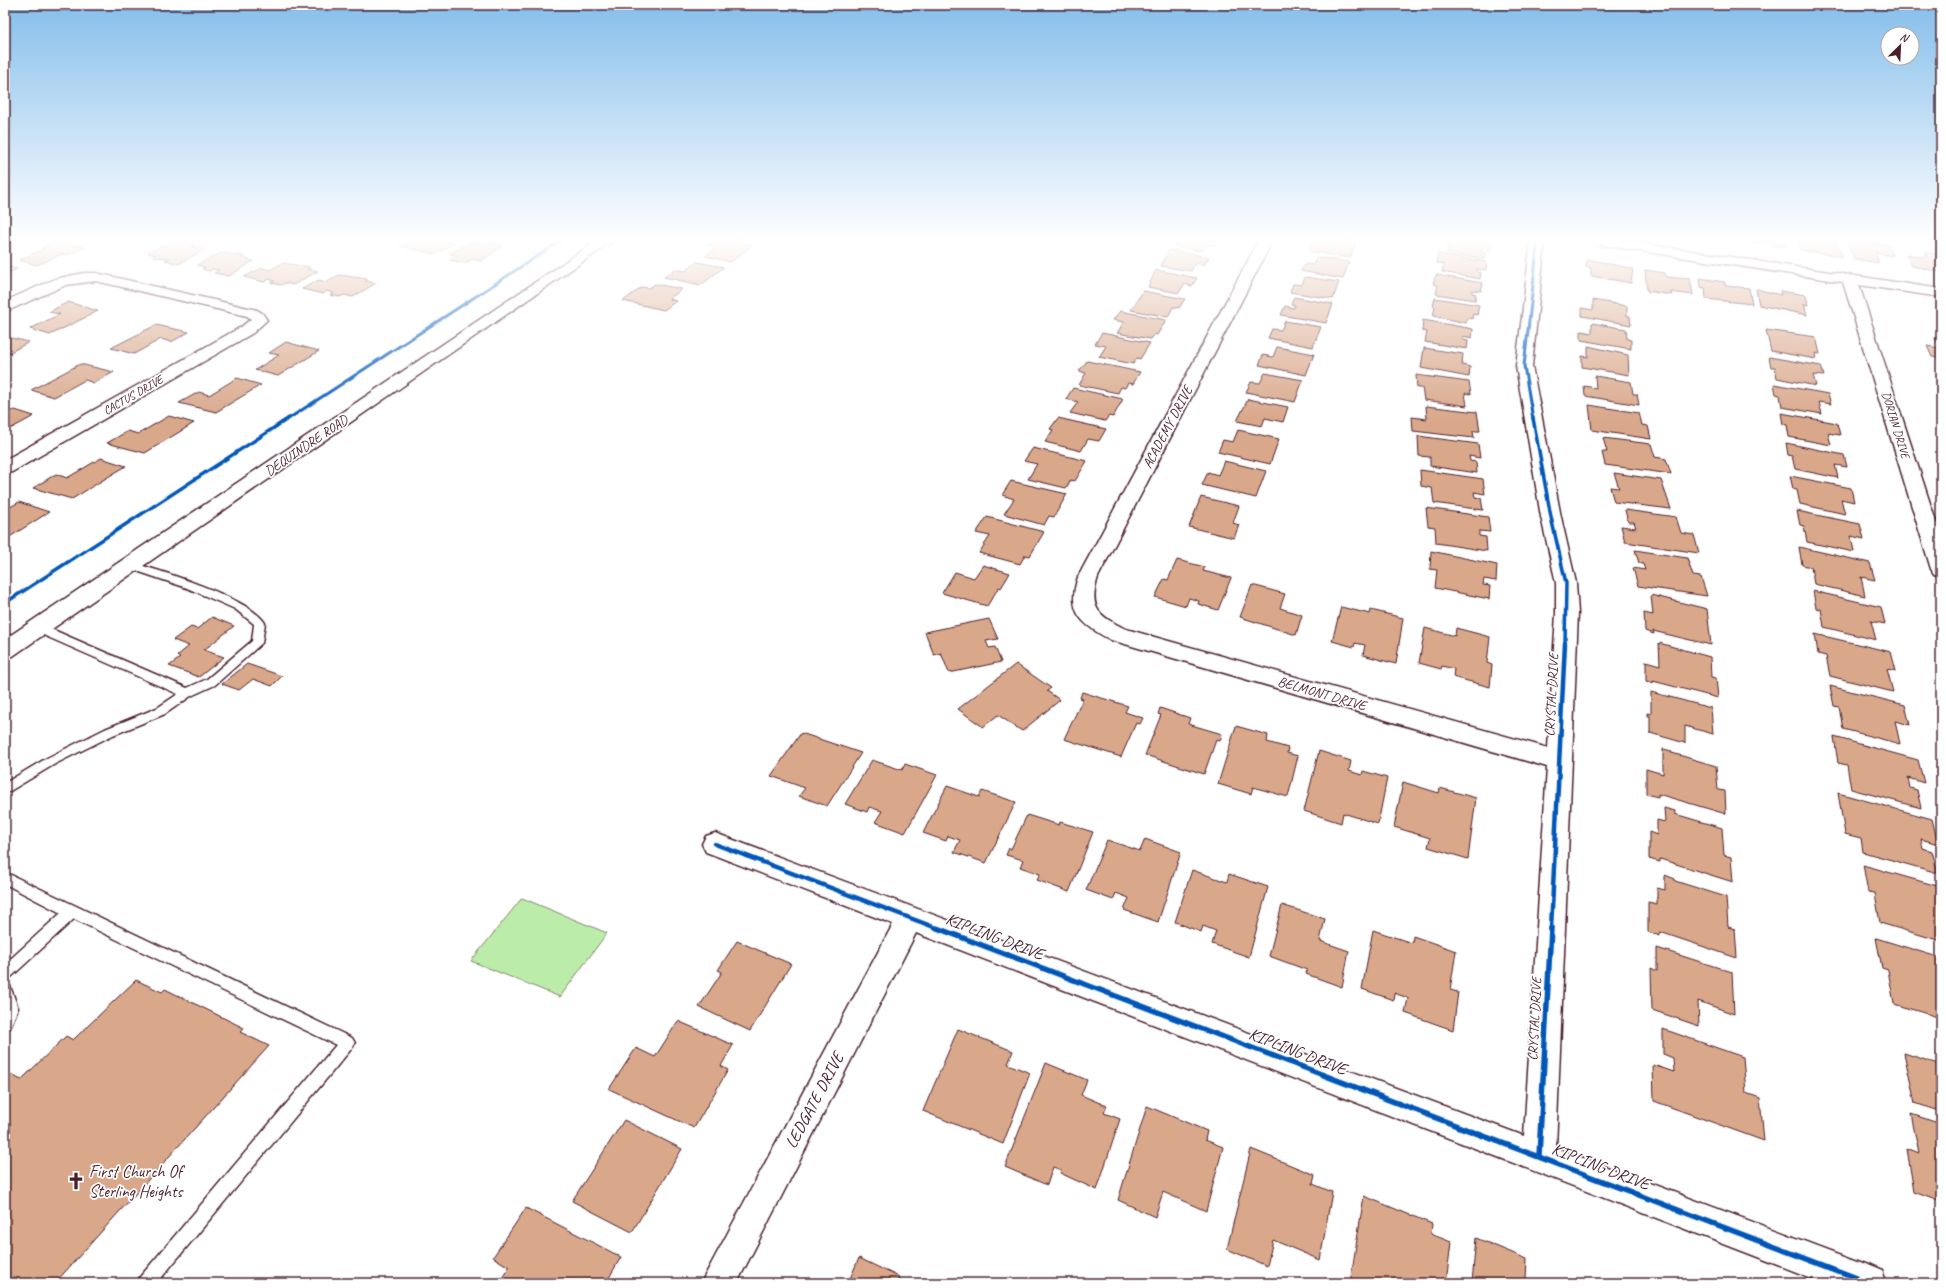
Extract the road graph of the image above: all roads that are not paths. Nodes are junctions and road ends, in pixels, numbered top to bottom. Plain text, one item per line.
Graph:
1 (20, 300) edge
2 (196, 300) edge
3 (515, 300) edge
4 (1234, 300) edge
5 (1531, 300) edge
6 (1856, 300) edge
7 (5, 307) edge
8 (5, 468) edge
9 (129, 565) junction
10 (1941, 569) edge
11 (1090, 616) joint
12 (38, 628) junction
13 (5, 650) edge
14 (187, 693) junction
15 (1559, 761) junction
16 (5, 789) edge
17 (715, 844) dead end
18 (5, 878) edge
19 (72, 912) junction
20 (910, 918) junction
21 (5, 973) edge
22 (5, 991) edge
23 (5, 1023) edge
24 (1539, 1156) junction
25 (146, 1283) edge
26 (718, 1283) edge
27 (1870, 1283) edge

1 - 7 street, CACTUS DRIVE
2 - 8 street, CACTUS DRIVE
3 - 9 street, DEQUINDRE ROAD
4 - 11 street, ACADEMY DRIVE
5 - 15 street, CRYSTAL DRIVE
6 - 10 street, DORIAN DRIVE
9 - 12 street, DEQUINDRE ROAD
9 - 14 lane
11 - 15 street, BELMONT DRIVE
12 - 13 street, DEQUINDRE ROAD
12 - 14 lane
14 - 16 lane
15 - 24 street, CRYSTAL DRIVE
17 - 20 street, KIPLING DRIVE
18 - 19 lane
19 - 21 lane
19 - 25 lane
20 - 24 street, KIPLING DRIVE
20 - 26 street, LEDGATE DRIVE
22 - 23 lane
24 - 27 street, KIPLING DRIVE

